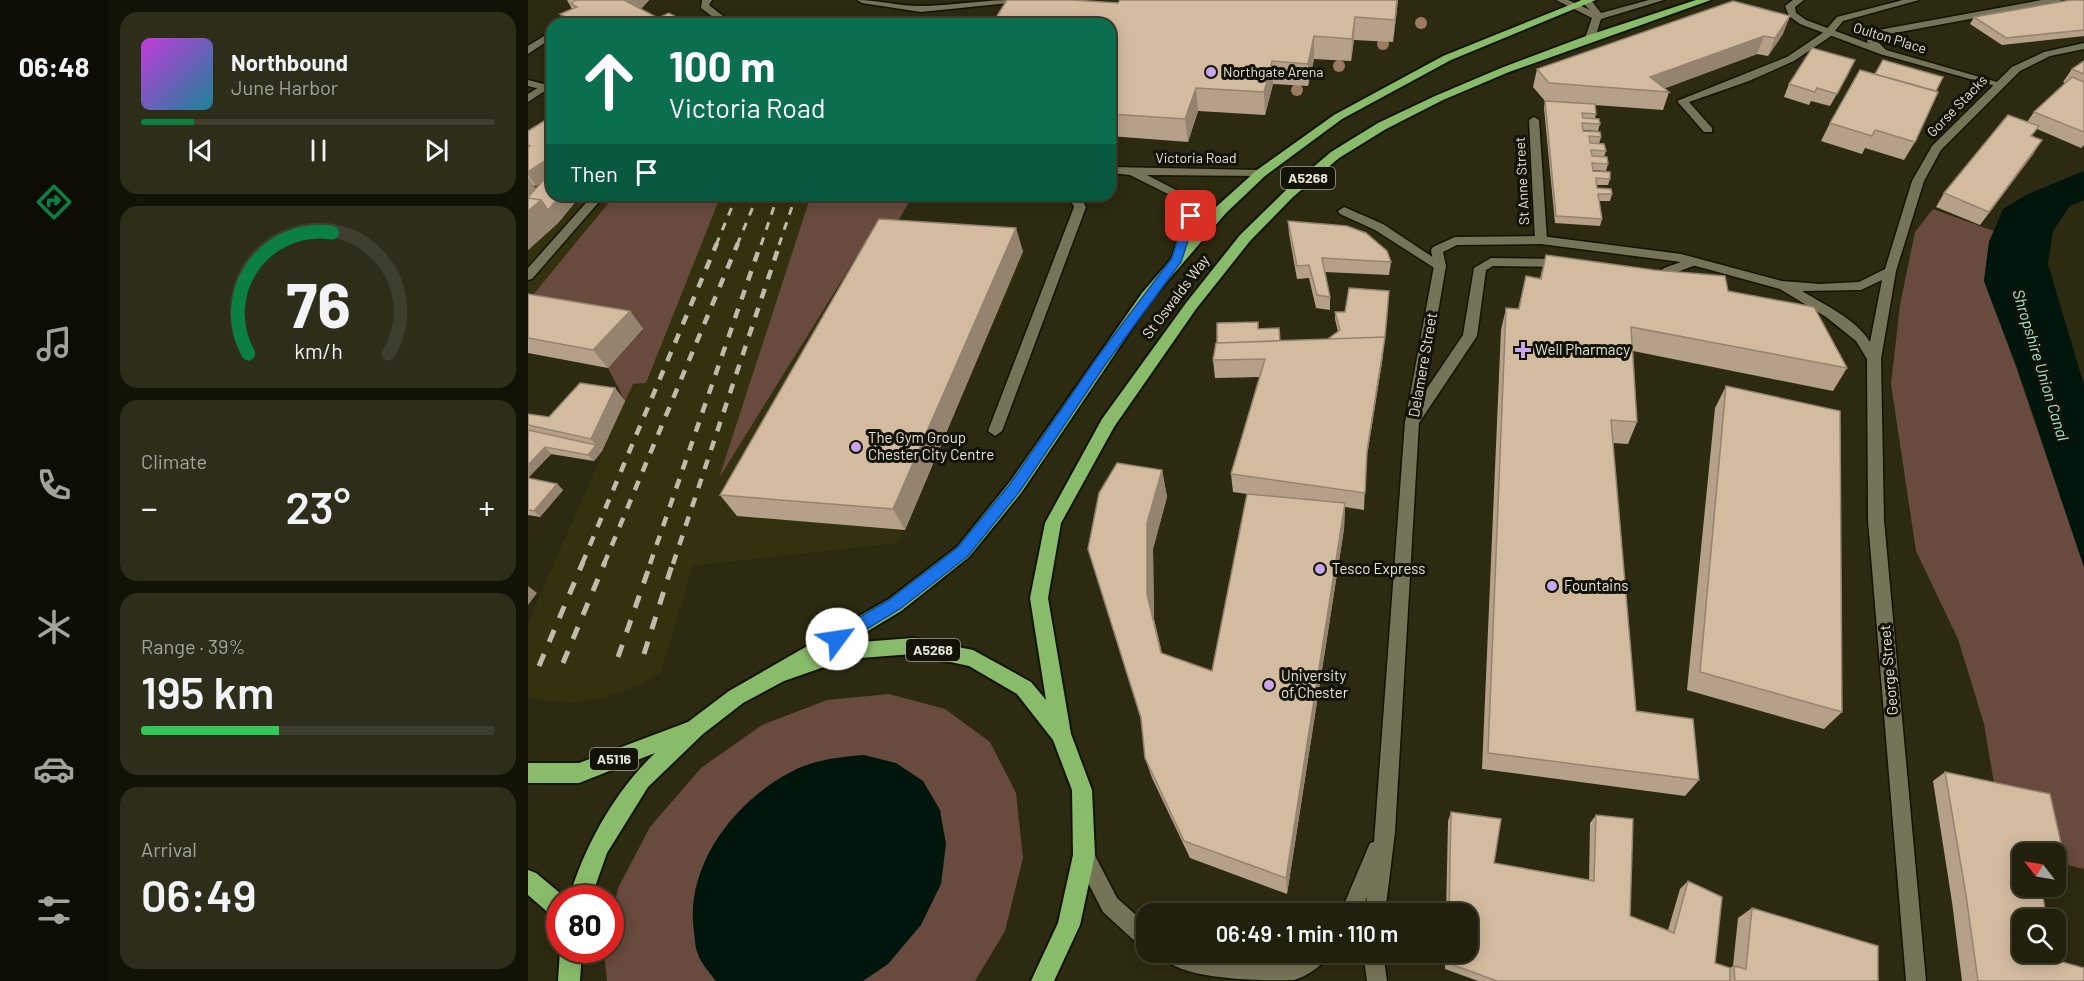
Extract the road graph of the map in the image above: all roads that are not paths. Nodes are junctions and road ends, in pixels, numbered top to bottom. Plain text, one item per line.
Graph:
1 (707, 0) edge
2 (862, 0) edge
3 (1009, 0) edge
4 (1562, 0) edge
5 (1588, 0) edge
6 (1659, 0) edge
7 (1706, 0) edge
8 (1799, 0) edge
9 (1914, 0) edge
10 (2057, 0) edge
11 (1573, 6) junction
12 (1597, 17) junction
13 (720, 18) edge
14 (1831, 33) junction
15 (546, 38) edge
16 (1590, 38) junction
17 (2084, 46) edge
18 (528, 51) edge
19 (1883, 52) junction
20 (528, 83) edge
21 (1999, 84) junction
22 (546, 88) edge
23 (546, 89) edge
24 (528, 99) edge
25 (1534, 120) dead end
26 (1708, 130) dead end
27 (1116, 171) edge
28 (1132, 172) junction
29 (1261, 173) junction
30 (594, 201) edge
31 (1077, 201) edge
32 (1344, 211) dead end
33 (1541, 240) junction
34 (1178, 259) junction
35 (1692, 262) junction
36 (1578, 263) edge
37 (1440, 266) junction
38 (1890, 272) junction
39 (528, 276) edge
40 (1782, 285) junction
41 (1646, 293) edge
42 (1874, 359) junction
43 (1412, 422) junction
44 (995, 430) dead end
45 (779, 674) junction
46 (696, 727) junction
47 (1061, 734) junction
48 (528, 773) edge
49 (1385, 832) junction
50 (1084, 855) junction
51 (528, 881) edge
52 (585, 885) edge
53 (546, 896) edge
54 (1355, 903) edge
55 (1376, 903) edge
56 (1136, 929) edge
57 (570, 963) edge
58 (1185, 963) edge
59 (1304, 963) edge
60 (1375, 963) edge
61 (569, 981) edge
62 (1042, 981) edge
63 (1377, 981) edge
64 (1917, 981) edge

1 - 13 street
2 - 3 street
4 - 11 street
5 - 11 highway, St Oswalds Way / A5268
5 - 12 street
6 - 12 street
7 - 16 highway, St Oswalds Way / A5268
8 - 14 street
9 - 14 street
10 - 19 street
11 - 12 street
11 - 29 highway, St Oswalds Way / A5268
12 - 16 street
14 - 19 street, Oulton Place
14 - 26 street, Oulton Place
15 - 18 street
16 - 47 highway, St Oswalds Way / A5268
17 - 21 street, Gorse Stacks
19 - 21 street, Oulton Place
20 - 22 street
21 - 38 street, Gorse Stacks
23 - 24 street
25 - 33 street, St Anne Street
27 - 28 street, Victoria Road
28 - 29 street, Victoria Road
28 - 34 street, Victoria Road
29 - 34 highway, St Oswalds Way / A5268
30 - 39 street
31 - 44 street
32 - 37 street
33 - 35 street, Delamere Street
33 - 37 street, Delamere Street
34 - 45 highway, St Oswalds Way / A5268
35 - 40 street, Delamere Street
35 - 41 street
36 - 43 street
37 - 43 street, Delamere Street
38 - 40 street, Delamere Street
38 - 42 street, George Street
40 - 42 street, Delamere Street
42 - 64 street, George Street
43 - 49 street, Delamere Street
45 - 46 highway, A5268
45 - 47 highway, A5268
46 - 48 highway, A5116
46 - 52 highway, A5268
47 - 50 highway, A5268
49 - 54 street, Delamere Street
49 - 55 street, Delamere Street
50 - 56 street
50 - 62 highway, A5268
51 - 53 highway
57 - 61 highway
58 - 59 street
60 - 63 street

